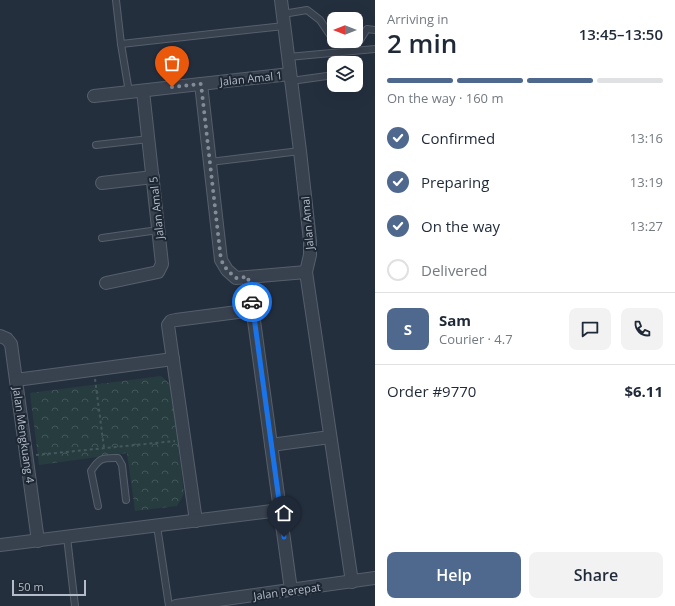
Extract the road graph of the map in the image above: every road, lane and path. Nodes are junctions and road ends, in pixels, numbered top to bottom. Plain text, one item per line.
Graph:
1 (116, 0) edge
2 (281, 0) edge
3 (283, 20) junction
4 (327, 30) edge
5 (375, 30) edge
6 (363, 35) edge
7 (121, 44) junction
8 (375, 49) edge
9 (288, 57) junction
10 (327, 75) edge
11 (290, 77) junction
12 (201, 84) junction
13 (143, 91) junction
14 (129, 92) junction
15 (94, 96) dead end
16 (149, 139) junction
17 (96, 145) dead end
18 (300, 151) junction
19 (210, 162) junction
20 (152, 177) junction
21 (102, 183) dead end
22 (158, 230) junction
23 (102, 238) dead end
24 (306, 272) junction
25 (248, 277) junction
26 (106, 283) dead end
27 (253, 310) junction
28 (0, 336) edge
29 (173, 359) junction
30 (94, 370) junction
31 (16, 380) junction
32 (330, 437) junction
33 (185, 441) junction
34 (271, 445) junction
35 (104, 448) junction
36 (26, 456) junction
37 (105, 458) junction
38 (126, 500) dead end
39 (98, 506) dead end
40 (280, 510) junction
41 (196, 520) junction
42 (157, 526) junction
43 (67, 537) junction
44 (38, 541) junction
45 (0, 545) edge
46 (375, 578) edge
47 (352, 582) junction
48 (291, 590) junction
49 (230, 602) edge
50 (75, 606) edge
51 (169, 606) edge
52 (182, 606) edge

1 - 7 lane
2 - 3 street, Jalan Amal
3 - 4 lane
3 - 7 lane
3 - 9 street, Jalan Amal
5 - 6 lane
7 - 14 lane
8 - 9 lane
9 - 11 street, Jalan Amal
10 - 11 lane
11 - 12 street, Jalan Amal 1
11 - 18 street, Jalan Amal
12 - 13 street, Jalan Amal 1
12 - 19 street
13 - 14 street, Jalan Amal 1
13 - 16 street, Jalan Amal 5
14 - 15 street, Jalan Amal 1
16 - 17 lane
16 - 20 street, Jalan Amal 5
18 - 19 lane
18 - 24 street, Jalan Amal
19 - 25 street
20 - 21 street
20 - 22 street, Jalan Amal 5
22 - 23 lane
22 - 26 street, Jalan Amal 5
24 - 25 street
24 - 32 street, Jalan Amal
25 - 27 street
27 - 29 street
27 - 34 street
28 - 31 street, Jalan Mengkuang 4
29 - 30 street
29 - 33 street
30 - 31 street
30 - 35 path
31 - 36 street, Jalan Mengkuang 4
32 - 34 street
32 - 47 street, Jalan Amal
33 - 35 path
33 - 41 street
34 - 40 street
35 - 36 path
35 - 37 path
36 - 44 street, Jalan Mengkuang 4
37 - 38 lane
37 - 39 lane
40 - 41 street
40 - 48 street
41 - 42 street
42 - 43 street
42 - 51 lane
43 - 44 street
43 - 50 lane
44 - 45 street
46 - 47 street, Jalan Perepat
47 - 48 street, Jalan Perepat
48 - 49 street, Jalan Perepat
49 - 52 street, Jalan Perepat

